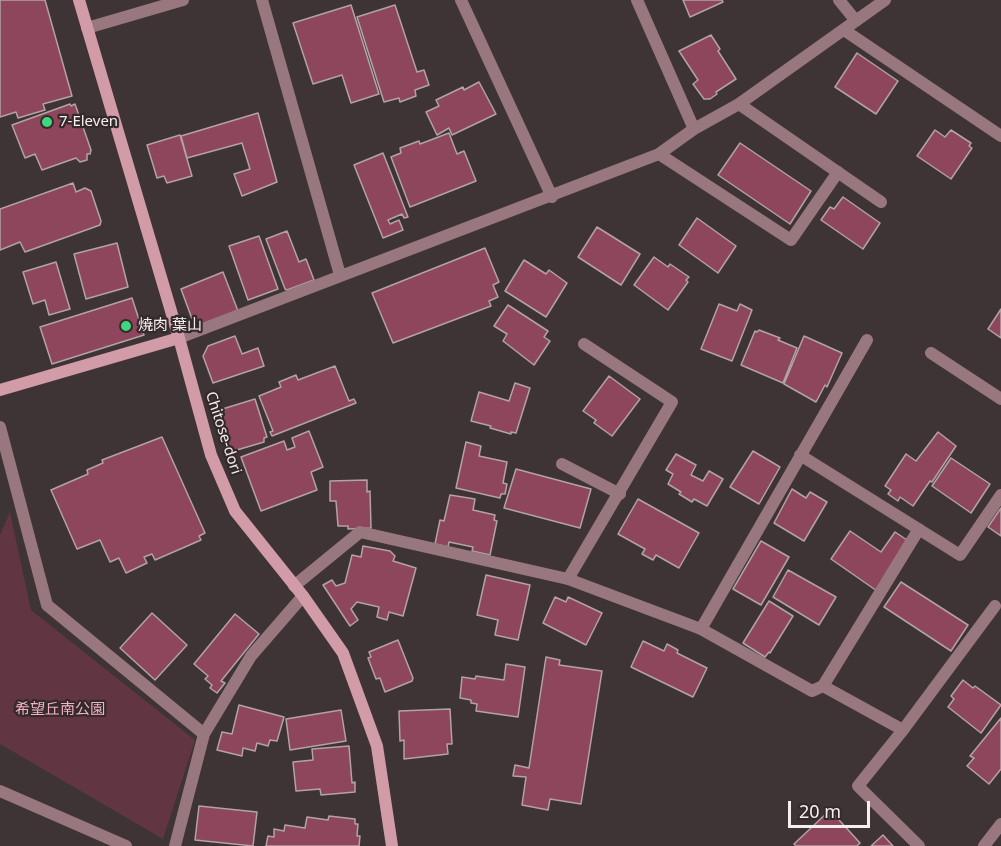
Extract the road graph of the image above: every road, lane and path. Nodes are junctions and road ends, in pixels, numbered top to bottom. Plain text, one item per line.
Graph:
1 (79, 0) edge
2 (183, 0) edge
3 (262, 0) edge
4 (461, 0) edge
5 (637, 0) edge
6 (840, 0) edge
7 (885, 0) edge
8 (856, 21) junction
9 (87, 28) junction
10 (844, 30) junction
11 (739, 104) junction
12 (694, 129) junction
13 (1001, 136) edge
14 (659, 154) junction
15 (838, 172) junction
16 (552, 197) junction
17 (881, 201) dead end
18 (340, 275) junction
19 (179, 338) junction
20 (867, 340) dead end
21 (584, 344) dead end
22 (931, 353) dead end
23 (0, 390) edge
24 (1001, 399) edge
25 (0, 427) edge
26 (800, 455) junction
27 (562, 464) dead end
28 (620, 494) junction
29 (1001, 495) edge
30 (919, 529) junction
31 (568, 579) junction
32 (294, 586) junction
33 (303, 596) junction
34 (995, 606) dead end
35 (701, 629) junction
36 (823, 686) junction
37 (903, 730) junction
38 (204, 735) junction
39 (0, 790) edge
40 (1001, 824) edge
41 (126, 846) edge
42 (175, 846) edge
43 (392, 846) edge
44 (919, 846) edge
45 (984, 846) edge

1 - 9 street, Chitose-dori
2 - 9 street
3 - 18 street
4 - 16 street
5 - 12 street
6 - 8 street
7 - 8 street
8 - 10 street
9 - 19 street, Chitose-dori
10 - 11 street
10 - 13 street
11 - 12 street
11 - 15 street
12 - 14 street
14 - 15 street
14 - 16 street
15 - 17 street
16 - 18 street
18 - 19 street
19 - 23 street
19 - 32 street, Chitose-dori
20 - 26 street
21 - 28 street
22 - 24 street
25 - 38 street
26 - 30 street
26 - 35 street
27 - 28 street
28 - 31 street
29 - 30 street
30 - 36 street
31 - 32 street
31 - 35 street
32 - 33 street, Chitose-dori
33 - 38 street
33 - 43 street, Chitose-dori
34 - 37 street
35 - 36 street
36 - 37 street
37 - 44 street
38 - 42 street
39 - 41 street
40 - 45 street

